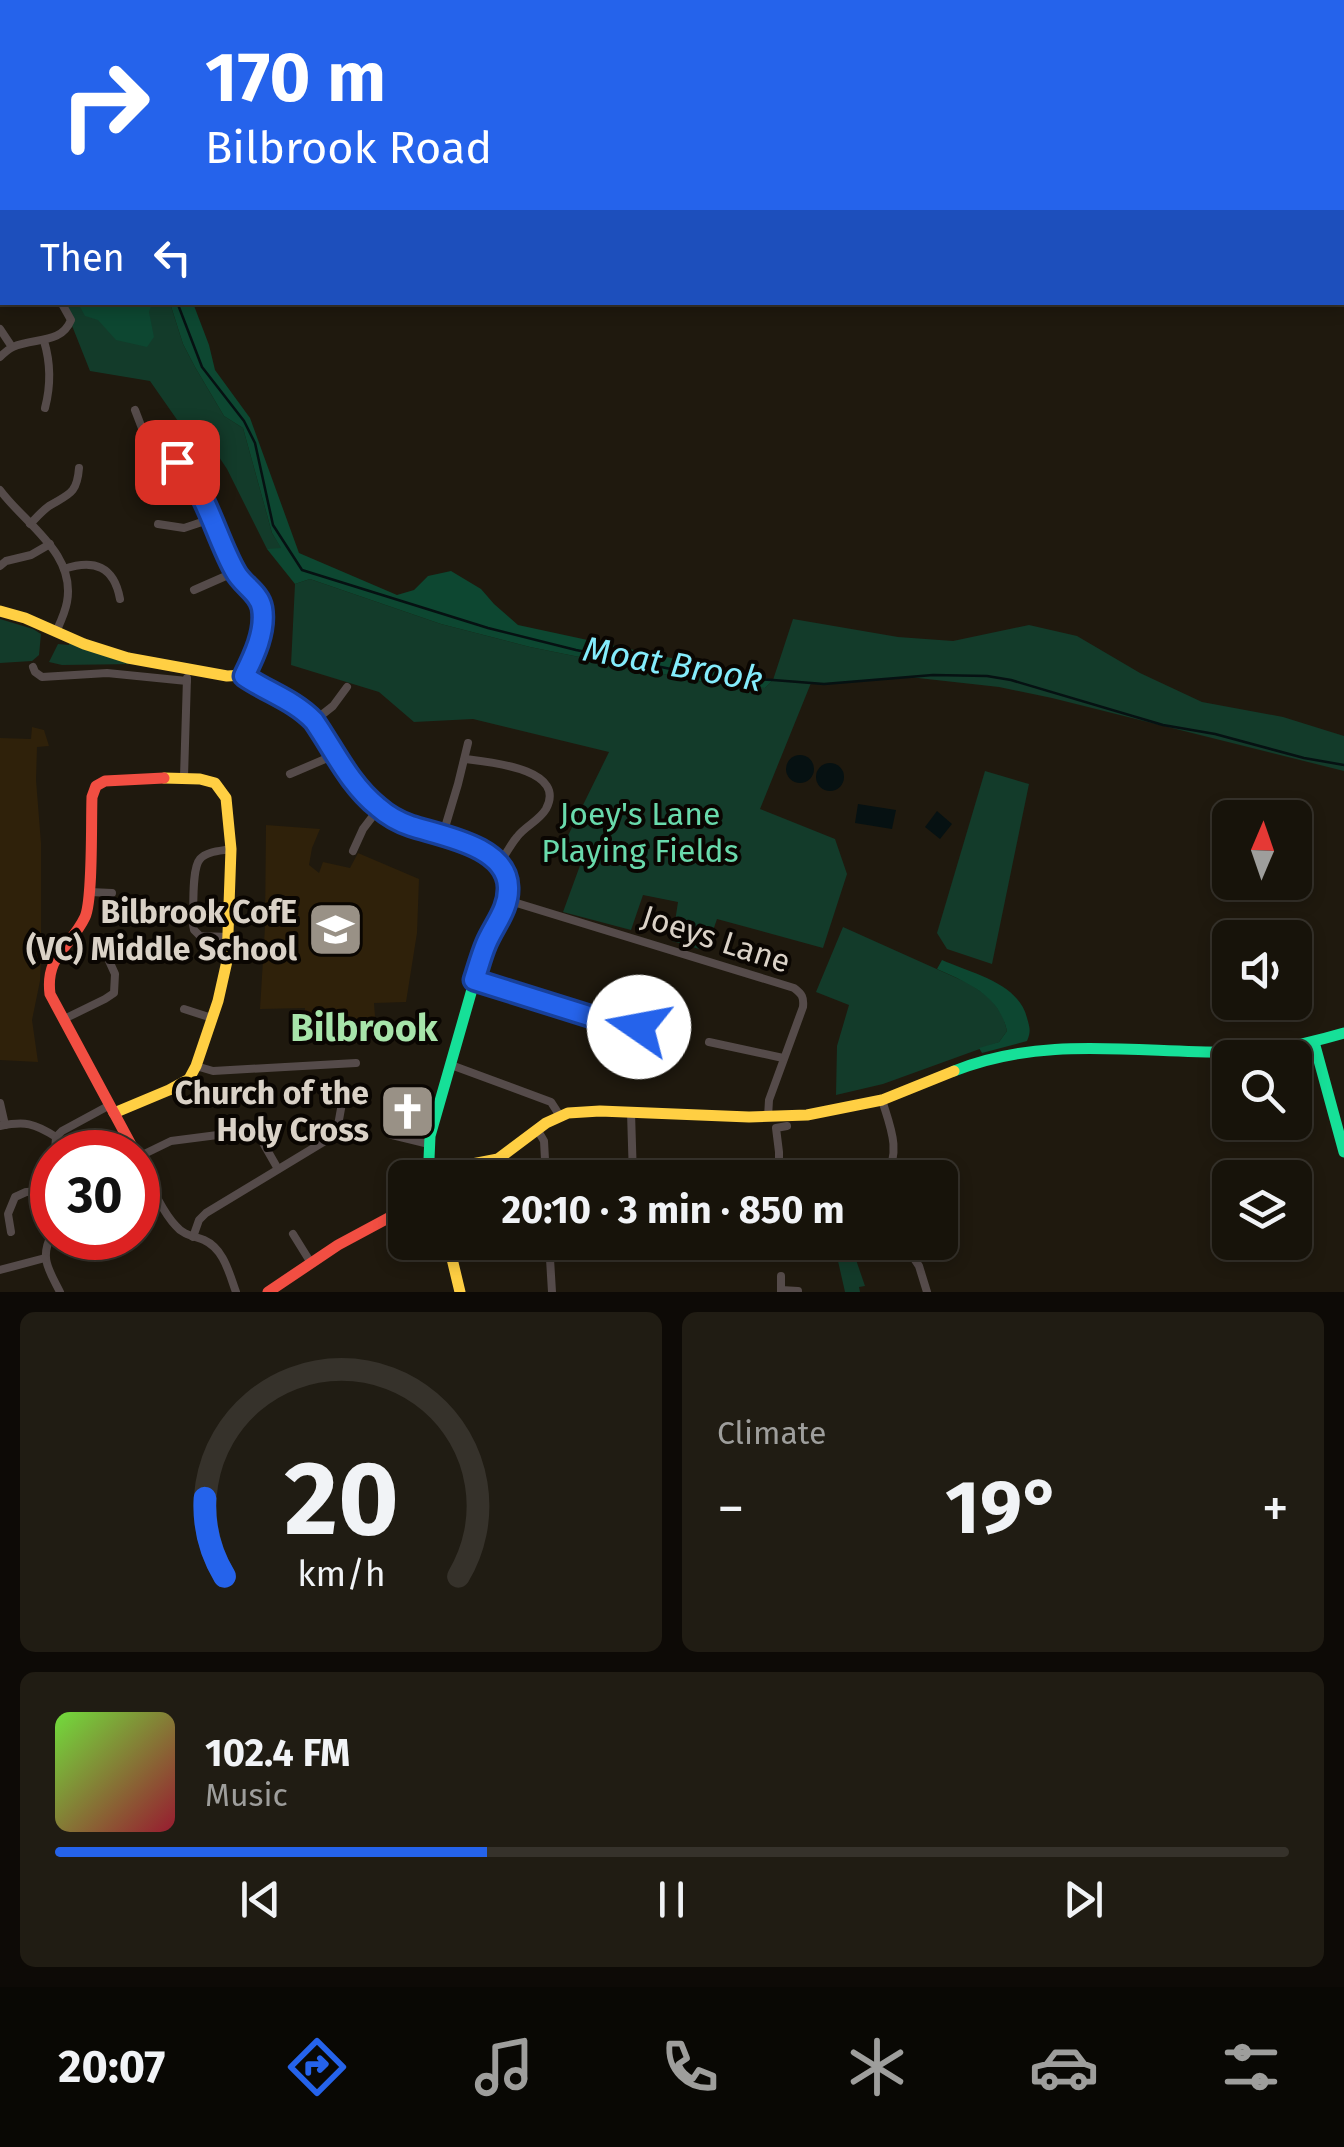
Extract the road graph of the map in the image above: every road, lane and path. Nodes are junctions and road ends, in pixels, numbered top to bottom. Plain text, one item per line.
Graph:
1 (63, 305) edge
2 (0, 329) edge
3 (44, 341) junction
4 (12, 348) junction
5 (0, 357) edge
6 (45, 408) dead end
7 (135, 410) dead end
8 (79, 468) dead end
9 (0, 490) edge
10 (3, 502) edge
11 (211, 519) junction
12 (30, 524) junction
13 (158, 524) dead end
14 (50, 544) junction
15 (0, 566) edge
16 (64, 569) junction
17 (235, 572) junction
18 (194, 590) dead end
19 (120, 599) dead end
20 (0, 612) edge
21 (56, 632) junction
22 (32, 666) dead end
23 (187, 675) junction
24 (244, 676) junction
25 (347, 686) dead end
26 (314, 721) junction
27 (468, 744) dead end
28 (337, 754) junction
29 (465, 759) junction
30 (290, 774) dead end
31 (184, 777) junction
32 (379, 808) junction
33 (443, 834) junction
34 (231, 849) junction
35 (353, 851) dead end
36 (499, 863) junction
37 (90, 892) junction
38 (112, 893) dead end
39 (507, 900) junction
40 (229, 936) junction
41 (106, 954) dead end
42 (474, 980) junction
43 (184, 1009) dead end
44 (212, 1018) junction
45 (64, 1019) junction
46 (621, 1026) dead end
47 (1344, 1033) edge
48 (710, 1042) dead end
49 (1314, 1042) junction
50 (783, 1058) junction
51 (356, 1063) dead end
52 (451, 1065) junction
53 (196, 1066) junction
54 (882, 1100) junction
55 (0, 1103) edge
56 (342, 1103) dead end
57 (112, 1109) junction
58 (630, 1112) junction
59 (560, 1116) junction
60 (775, 1125) junction
61 (2, 1126) edge
62 (537, 1129) junction
63 (43, 1130) edge
64 (64, 1130) edge
65 (123, 1130) edge
66 (392, 1136) dead end
67 (429, 1144) junction
68 (160, 1147) edge
69 (1344, 1152) edge
70 (428, 1160) edge
71 (488, 1160) edge
72 (545, 1160) edge
73 (632, 1160) edge
74 (780, 1160) edge
75 (892, 1160) edge
76 (278, 1169) junction
77 (30, 1192) edge
78 (160, 1199) edge
79 (388, 1218) edge
80 (12, 1232) dead end
81 (293, 1234) dead end
82 (193, 1237) junction
83 (38, 1260) edge
84 (46, 1260) edge
85 (452, 1260) edge
86 (550, 1260) edge
87 (915, 1260) edge
88 (311, 1263) junction
89 (0, 1270) edge
90 (781, 1276) dead end
91 (276, 1289) edge
92 (798, 1290) edge
93 (781, 1291) edge
94 (60, 1292) edge
95 (236, 1292) edge
96 (460, 1292) edge
97 (552, 1292) edge
98 (926, 1292) edge

1 - 3 street
2 - 4 street
3 - 4 street
3 - 6 street
4 - 5 street
7 - 11 street
8 - 12 street
9 - 10 street
10 - 12 street
11 - 13 street
11 - 17 street
12 - 14 street
14 - 15 street
14 - 16 street
16 - 19 street
16 - 21 street
17 - 18 street
17 - 24 street
20 - 21 street
21 - 23 street
22 - 23 street
23 - 24 street
23 - 31 street
24 - 26 street
25 - 26 street
26 - 28 street
27 - 29 street
28 - 30 street
28 - 32 street
29 - 33 street
29 - 36 street
31 - 34 street
31 - 37 street
32 - 33 street
32 - 35 street
33 - 36 street
34 - 40 street
34 - 40 street
36 - 39 street
37 - 38 street
37 - 45 street
39 - 42 street
39 - 50 street, Joeys Lane
40 - 44 street
41 - 45 street
42 - 46 street
42 - 52 street
43 - 44 street
44 - 53 street
45 - 57 street
47 - 49 street
48 - 50 street
49 - 54 street
49 - 69 street
50 - 60 street, Joeys Lane
51 - 53 street
52 - 59 street
52 - 67 street
53 - 57 street
54 - 60 street
54 - 75 street
55 - 61 street
56 - 76 street
57 - 64 street
57 - 65 street
58 - 59 street
58 - 60 street
58 - 73 street
59 - 62 street
60 - 74 street, Joeys Lane
61 - 63 street
62 - 71 street
62 - 72 street
66 - 67 street
67 - 70 street
68 - 76 street
76 - 82 street
77 - 80 street
78 - 82 street
79 - 88 street
81 - 88 street
82 - 95 street
83 - 89 street
84 - 94 street
85 - 96 street
86 - 97 street
87 - 98 street
88 - 91 street
90 - 93 street
92 - 93 street

